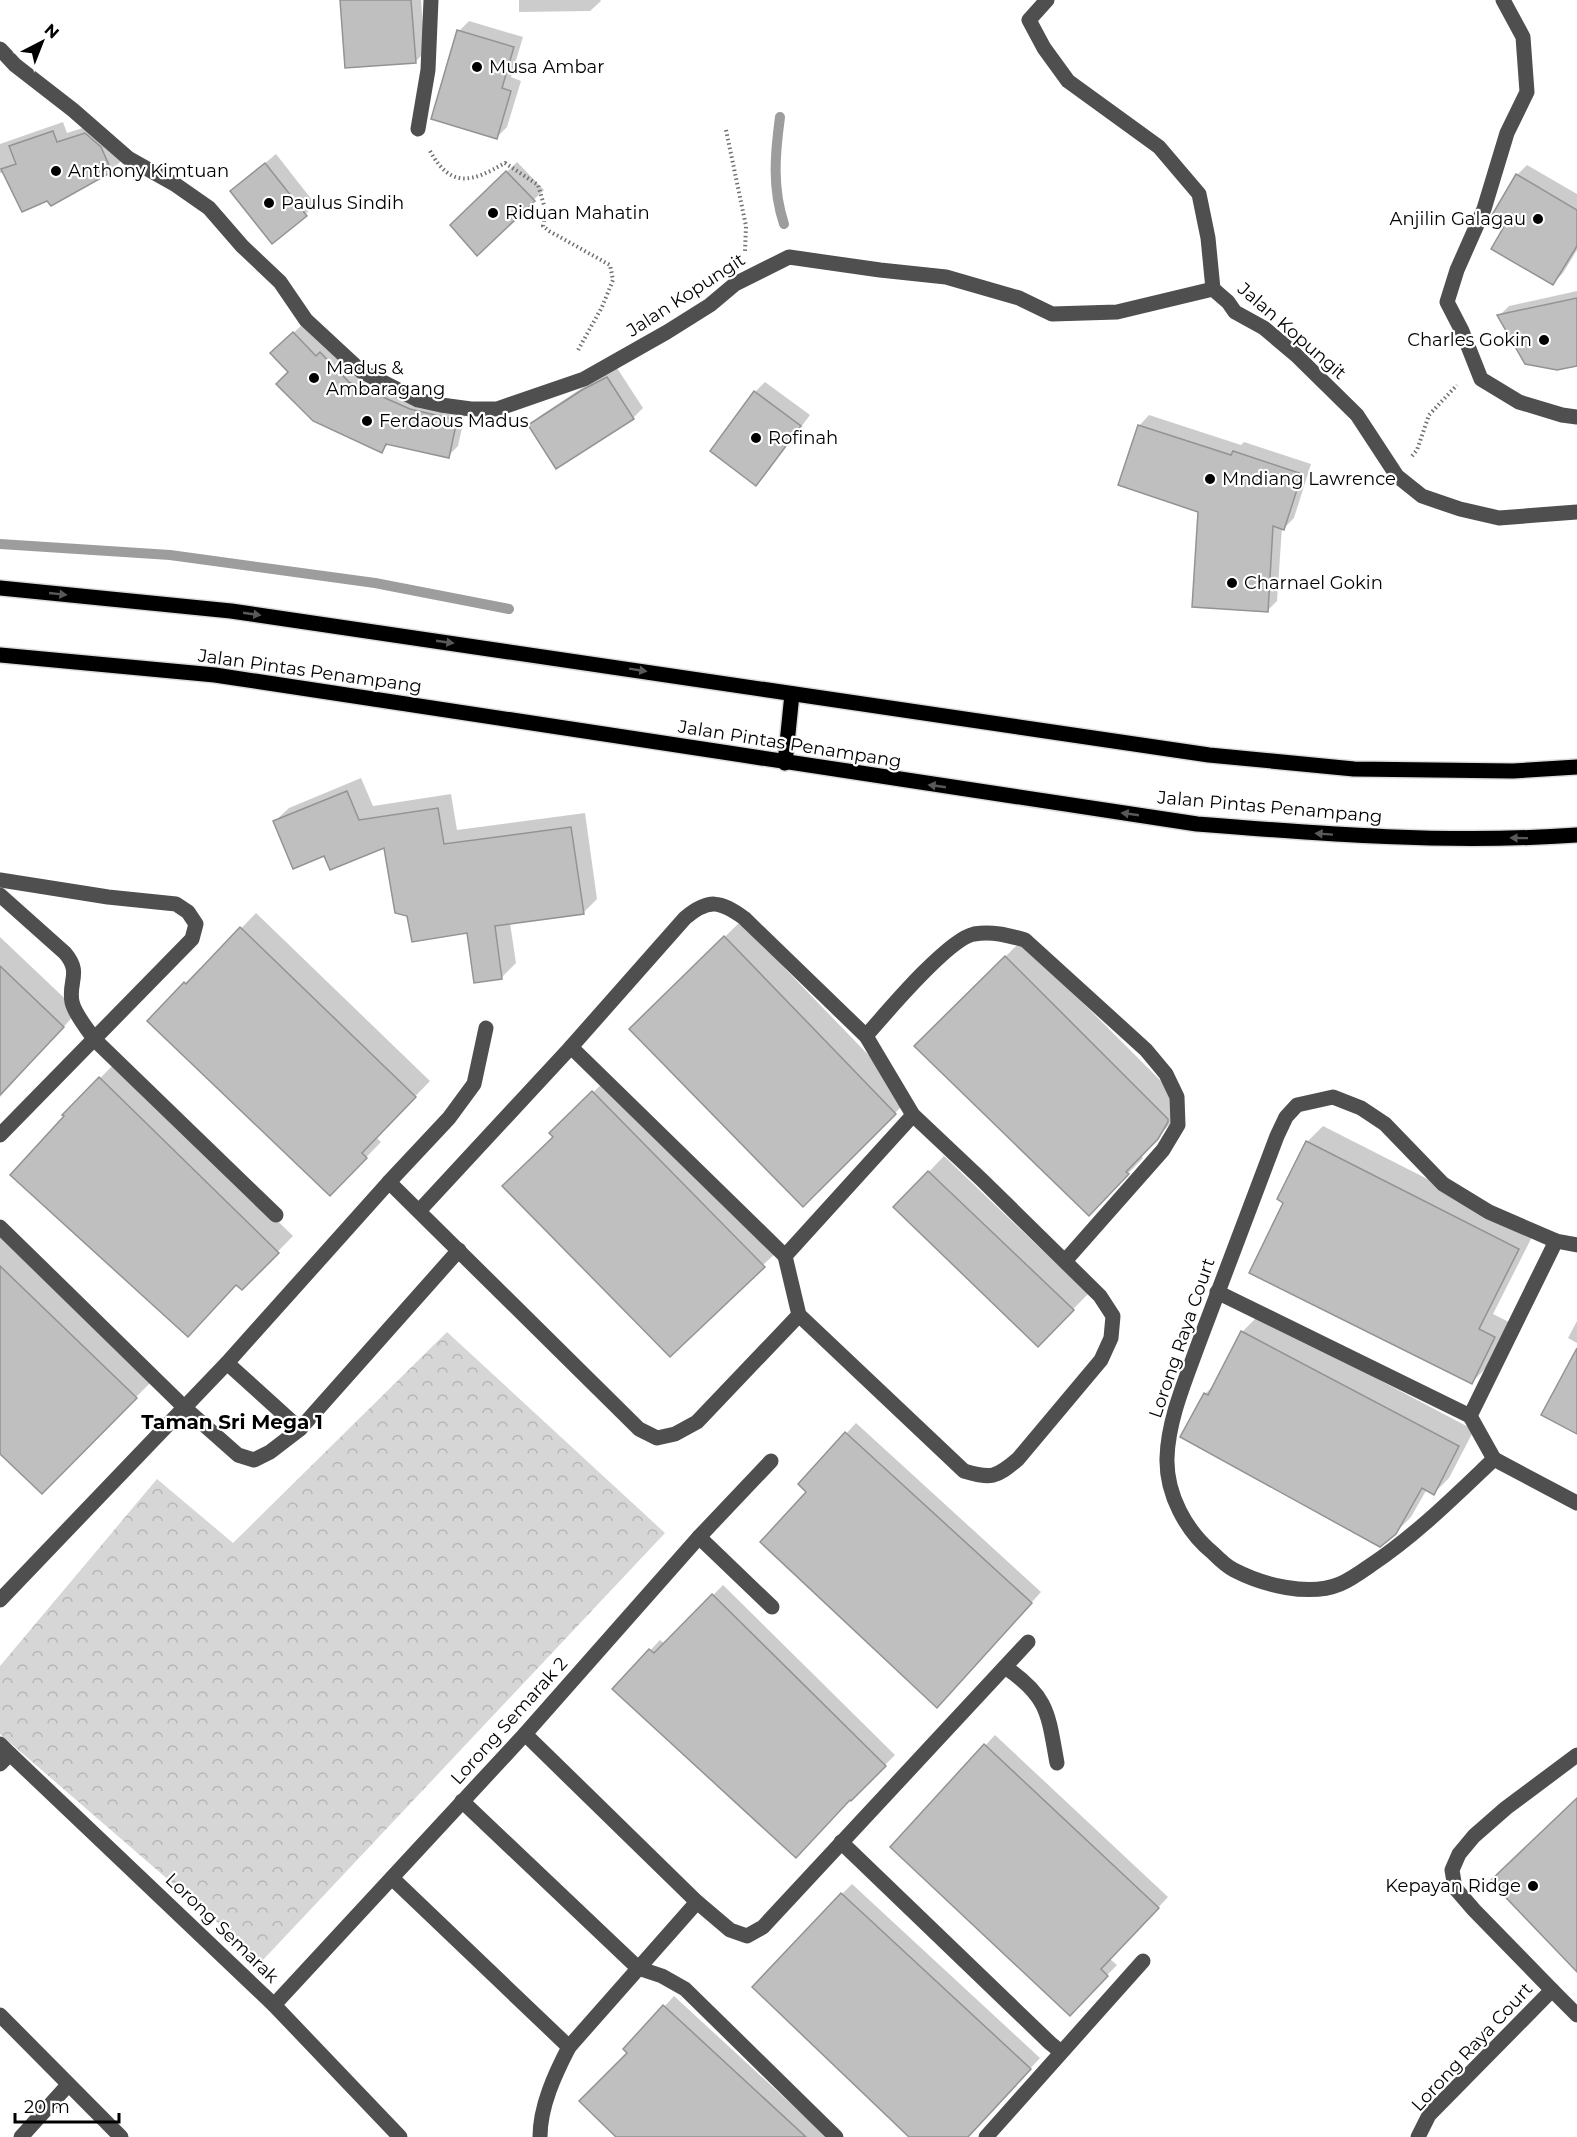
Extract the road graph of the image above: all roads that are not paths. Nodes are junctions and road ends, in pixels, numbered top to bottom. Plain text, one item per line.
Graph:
1 (431, 0) edge
2 (1047, 0) edge
3 (1503, 0) edge
4 (0, 49) edge
5 (418, 129) road end
6 (1214, 290) junction
7 (1577, 417) edge
8 (1577, 512) edge
9 (0, 588) edge
10 (0, 655) edge
11 (792, 694) junction
12 (785, 763) junction
13 (1577, 767) edge
14 (1577, 835) edge
15 (0, 880) edge
16 (0, 895) edge
17 (486, 1028) dead end
18 (866, 1036) junction
19 (94, 1039) junction
20 (571, 1047) junction
21 (913, 1115) junction
22 (0, 1135) edge
23 (389, 1182) junction
24 (419, 1211) junction
25 (276, 1215) dead end
26 (0, 1227) edge
27 (1556, 1241) junction
28 (1577, 1245) edge
29 (459, 1250) junction
30 (785, 1256) junction
31 (1065, 1261) junction
32 (1217, 1292) junction
33 (799, 1315) junction
34 (227, 1363) junction
35 (185, 1408) junction
36 (1470, 1416) junction
37 (300, 1429) junction
38 (1494, 1459) junction
39 (771, 1461) dead end
40 (1577, 1503) edge
41 (699, 1537) junction
42 (0, 1600) edge
43 (772, 1607) dead end
44 (1028, 1642) dead end
45 (1005, 1667) junction
46 (525, 1734) junction
47 (3, 1754) edge
48 (1577, 1755) edge
49 (1057, 1763) dead end
50 (462, 1801) junction
51 (841, 1842) junction
52 (392, 1878) junction
53 (697, 1902) junction
54 (1143, 1961) dead end
55 (638, 1968) junction
56 (1552, 1990) junction
57 (274, 2005) junction
58 (1577, 2015) edge
59 (2, 2020) edge
60 (569, 2047) junction
61 (1061, 2052) junction
62 (68, 2085) junction
63 (21, 2137) edge
64 (121, 2137) edge
65 (400, 2137) edge
66 (540, 2137) edge
67 (836, 2137) edge
68 (986, 2137) edge
69 (1418, 2137) edge

1 - 5 street
2 - 6 street
3 - 7 street
4 - 6 street, Jalan Kopungit
6 - 8 street, Jalan Kopungit
9 -> 11 main road
10 - 12 main road, Jalan Pintas Penampang
11 - 12 main road
11 - 13 main road
14 -> 12 main road, Jalan Pintas Penampang
15 - 19 street
16 - 19 street
17 - 23 street
18 - 20 street
18 - 21 street
18 - 31 street
19 - 22 street
19 - 25 street
20 - 24 street
20 - 30 street
21 - 30 street
21 - 31 street
23 - 24 street
23 - 34 street
24 - 29 street
26 - 35 street
27 - 28 street, Lorong Raya Court
27 - 32 street, Lorong Raya Court
27 - 36 street
29 - 33 street
29 - 37 street
30 - 33 street
31 - 33 street
32 - 36 street
32 - 38 street, Lorong Raya Court
34 - 35 street
34 - 37 street
35 - 37 street
35 - 42 street
36 - 38 street
38 - 40 street
39 - 41 street, Lorong Semarak 2
41 - 43 street
41 - 46 street, Lorong Semarak 2
44 - 45 street
45 - 49 street
45 - 51 street
46 - 50 street, Lorong Semarak 2
46 - 53 street
47 - 57 street, Lorong Semarak
48 - 56 street, Lorong Raya Court
50 - 52 street, Lorong Semarak 2
50 - 55 street
51 - 53 street
51 - 61 street
52 - 57 street, Lorong Semarak 2
52 - 60 street
53 - 55 street
54 - 61 street
55 - 60 street
55 - 67 street
56 - 58 street
56 - 69 street, Lorong Raya Court
57 - 65 street, Lorong Semarak
59 - 62 street
60 - 66 street
61 - 68 street
62 - 63 street
62 - 64 street

